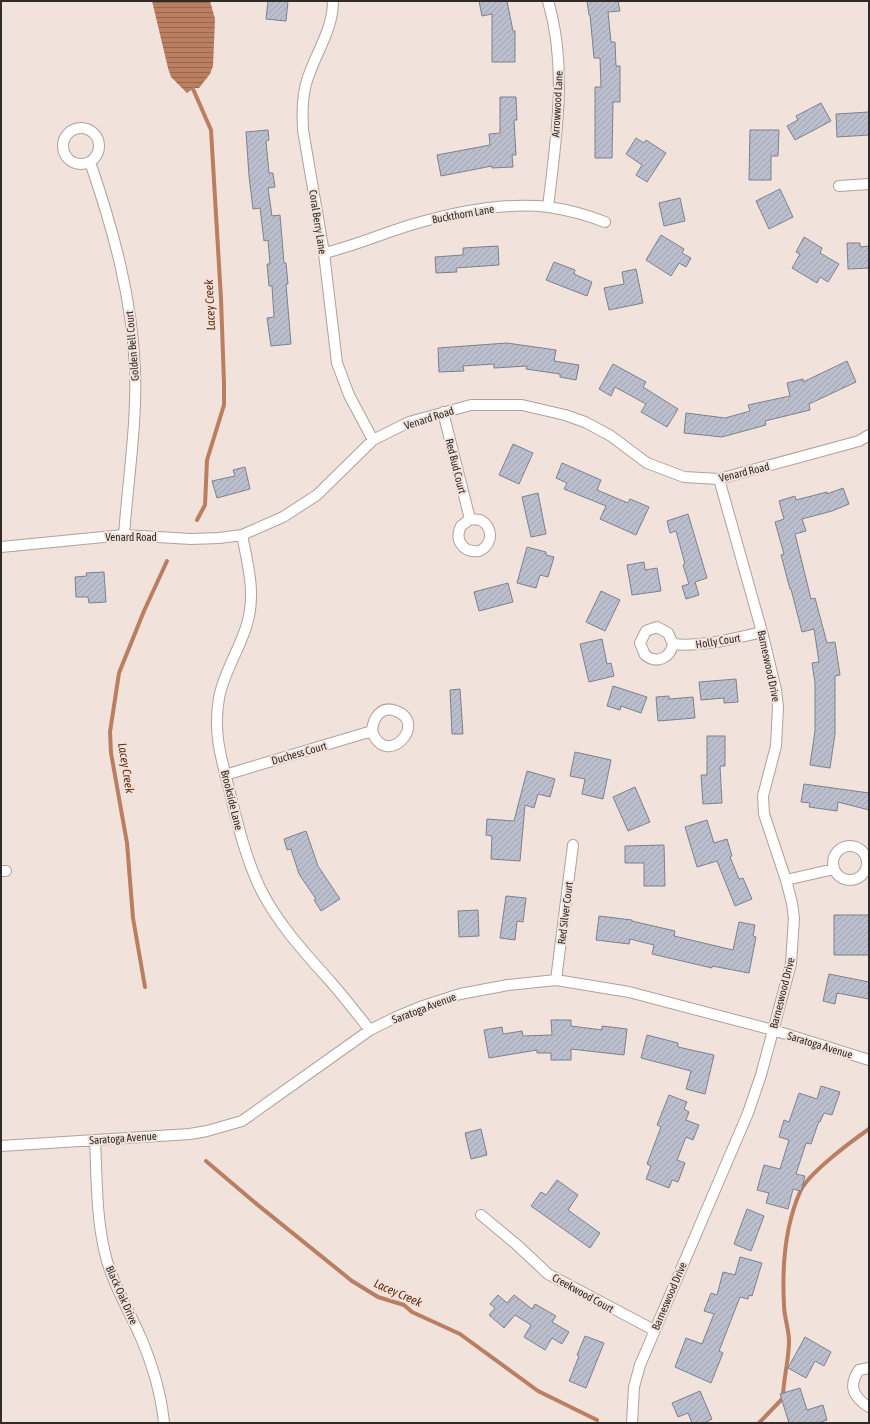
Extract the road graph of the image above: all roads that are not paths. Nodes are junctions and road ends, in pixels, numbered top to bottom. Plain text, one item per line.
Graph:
1 (333, 1) edge
2 (548, 1) edge
3 (90, 162) dead end
4 (869, 184) edge
5 (839, 186) dead end
6 (548, 207) junction
7 (605, 222) dead end
8 (324, 253) junction
9 (443, 412) junction
10 (869, 435) edge
11 (373, 440) junction
12 (719, 479) junction
13 (470, 519) dead end
14 (242, 535) junction
15 (124, 536) junction
16 (1, 546) edge
17 (762, 632) junction
18 (673, 644) dead end
19 (372, 731) dead end
20 (225, 774) junction
21 (573, 845) dead end
22 (834, 869) dead end
23 (786, 880) junction
24 (556, 980) junction
25 (370, 1030) junction
26 (773, 1030) junction
27 (869, 1060) edge
28 (94, 1140) junction
29 (1, 1146) edge
30 (482, 1216) dead end
31 (654, 1330) junction
32 (869, 1368) edge
33 (869, 1407) edge
34 (164, 1423) edge
35 (632, 1423) edge

1 - 8 street, Coral Berry Lane
2 - 6 street, Arrowwood Lane
3 - 15 street, Golden Bell Court
4 - 5 street
6 - 7 street, Buckthorn Lane
6 - 8 street, Buckthorn Lane
8 - 11 street, Coral Berry Lane
9 - 11 street, Venard Road
9 - 12 street, Venard Road
9 - 13 street, Red Bud Court
10 - 12 street, Venard Road
11 - 14 street, Venard Road
12 - 17 street, Barneswood Drive
14 - 15 street, Venard Road
14 - 20 street, Brookside Lane
15 - 16 street, Venard Road
17 - 18 street, Holly Court
17 - 23 street, Barneswood Drive
19 - 20 street, Duchess Court
20 - 25 street, Brookside Lane
21 - 24 street, Red Silver Court
22 - 23 street
23 - 26 street, Barneswood Drive
24 - 25 street, Saratoga Avenue
24 - 26 street, Saratoga Avenue
25 - 28 street, Saratoga Avenue
26 - 27 street, Saratoga Avenue
26 - 31 street, Barneswood Drive
28 - 29 street, Saratoga Avenue
28 - 34 street, Black Oak Drive
30 - 31 street, Creekwood Court
31 - 35 street, Barneswood Drive
32 - 33 street

